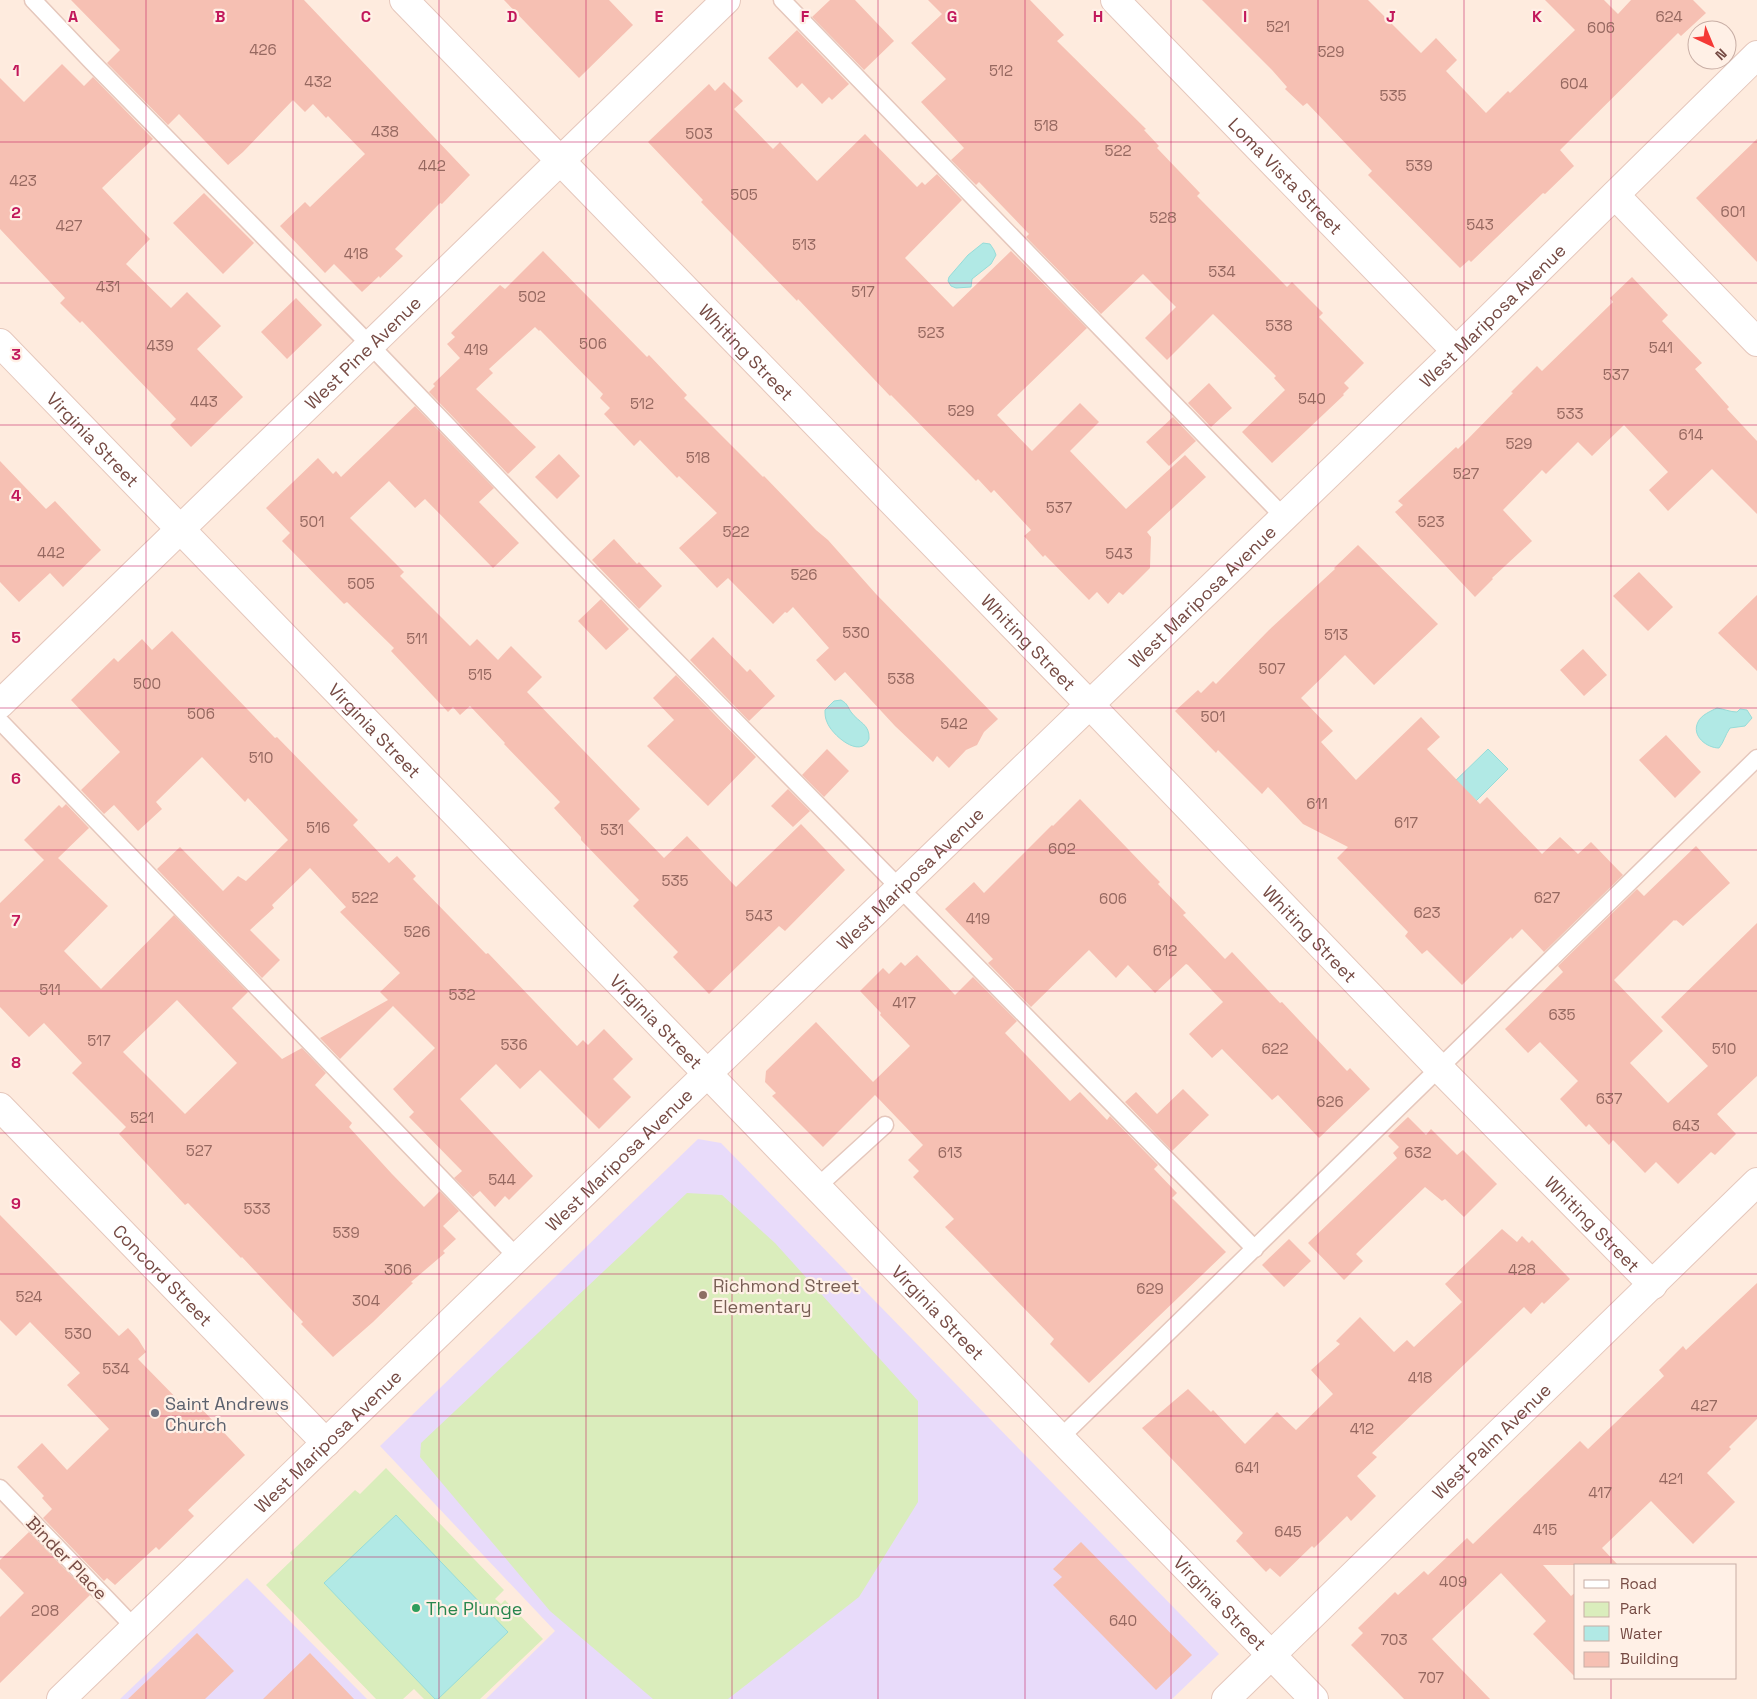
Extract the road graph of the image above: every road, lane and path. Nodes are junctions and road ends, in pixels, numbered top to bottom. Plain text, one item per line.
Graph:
1 (33, 0) edge
2 (404, 0) edge
3 (726, 0) edge
4 (782, 0) edge
5 (1116, 0) edge
6 (1757, 55) edge
7 (560, 160) junction
8 (1615, 195) junction
9 (1757, 342) edge
10 (0, 343) edge
11 (371, 346) junction
12 (1456, 351) junction
13 (1284, 517) junction
14 (182, 529) junction
15 (0, 704) edge
16 (1090, 704) junction
17 (0, 721) edge
18 (1757, 758) edge
19 (899, 889) junction
20 (1440, 1069) junction
21 (707, 1074) junction
22 (0, 1107) edge
23 (885, 1125) dead end
24 (1757, 1182) edge
25 (817, 1187) junction
26 (1255, 1249) junction
27 (518, 1258) junction
28 (1653, 1285) junction
29 (1060, 1438) junction
30 (326, 1443) junction
31 (0, 1488) edge
32 (134, 1627) junction
33 (1272, 1655) junction
34 (61, 1699) edge
35 (1226, 1699) edge
36 (1314, 1699) edge

1 - 11 lane
2 - 7 street, Whiting Street
3 - 7 street, West Pine Avenue
4 - 13 lane
5 - 12 street, Loma Vista Street
6 - 8 street, West Mariposa Avenue
7 - 11 street, West Pine Avenue
7 - 16 street, Whiting Street
8 - 9 street
8 - 12 street, West Mariposa Avenue
10 - 14 street, Virginia Street
11 - 14 street, West Pine Avenue
11 - 19 lane
12 - 13 street, West Mariposa Avenue
13 - 16 street, West Mariposa Avenue
14 - 15 street, West Pine Avenue
14 - 21 street, Virginia Street
16 - 19 street, West Mariposa Avenue
16 - 20 street, Whiting Street
17 - 27 lane
18 - 20 lane
19 - 21 street, West Mariposa Avenue
19 - 26 lane
20 - 26 lane
20 - 28 street, Whiting Street
21 - 25 street, Virginia Street
21 - 27 street, West Mariposa Avenue
22 - 30 street, Concord Street
23 - 25 lane
24 - 28 street, West Palm Avenue
25 - 29 street, Virginia Street
26 - 29 lane
27 - 30 street, West Mariposa Avenue
28 - 33 street, West Palm Avenue
29 - 33 street, Virginia Street
30 - 32 street, West Mariposa Avenue
31 - 32 lane, Binder Place
32 - 34 street, West Mariposa Avenue
33 - 35 street, West Palm Avenue
33 - 36 street, Virginia Street

